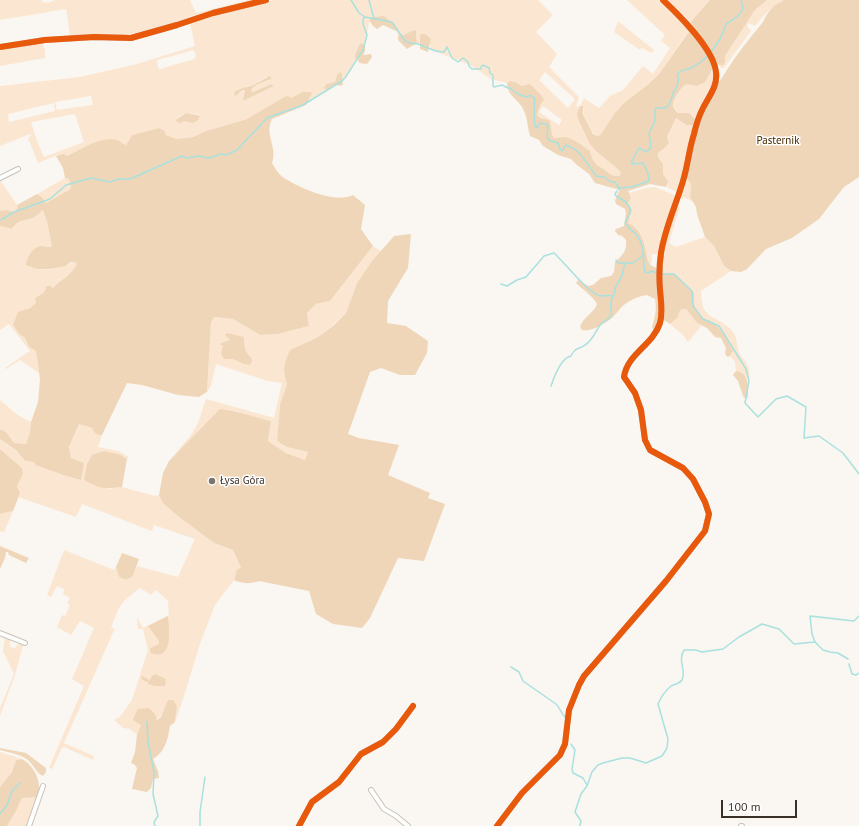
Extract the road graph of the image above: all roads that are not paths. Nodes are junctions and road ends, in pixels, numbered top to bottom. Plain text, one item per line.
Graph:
1 (266, 0) edge
2 (663, 0) edge
3 (0, 47) edge
4 (18, 169) dead end
5 (0, 178) edge
6 (0, 633) edge
7 (25, 644) dead end
8 (413, 706) dead end
9 (43, 786) dead end
10 (371, 790) dead end
11 (29, 826) edge
12 (299, 826) edge
13 (408, 826) edge
14 (498, 826) edge

1 - 3 street
2 - 14 street
4 - 5 street
6 - 7 street
8 - 12 street
9 - 11 street
10 - 13 street

